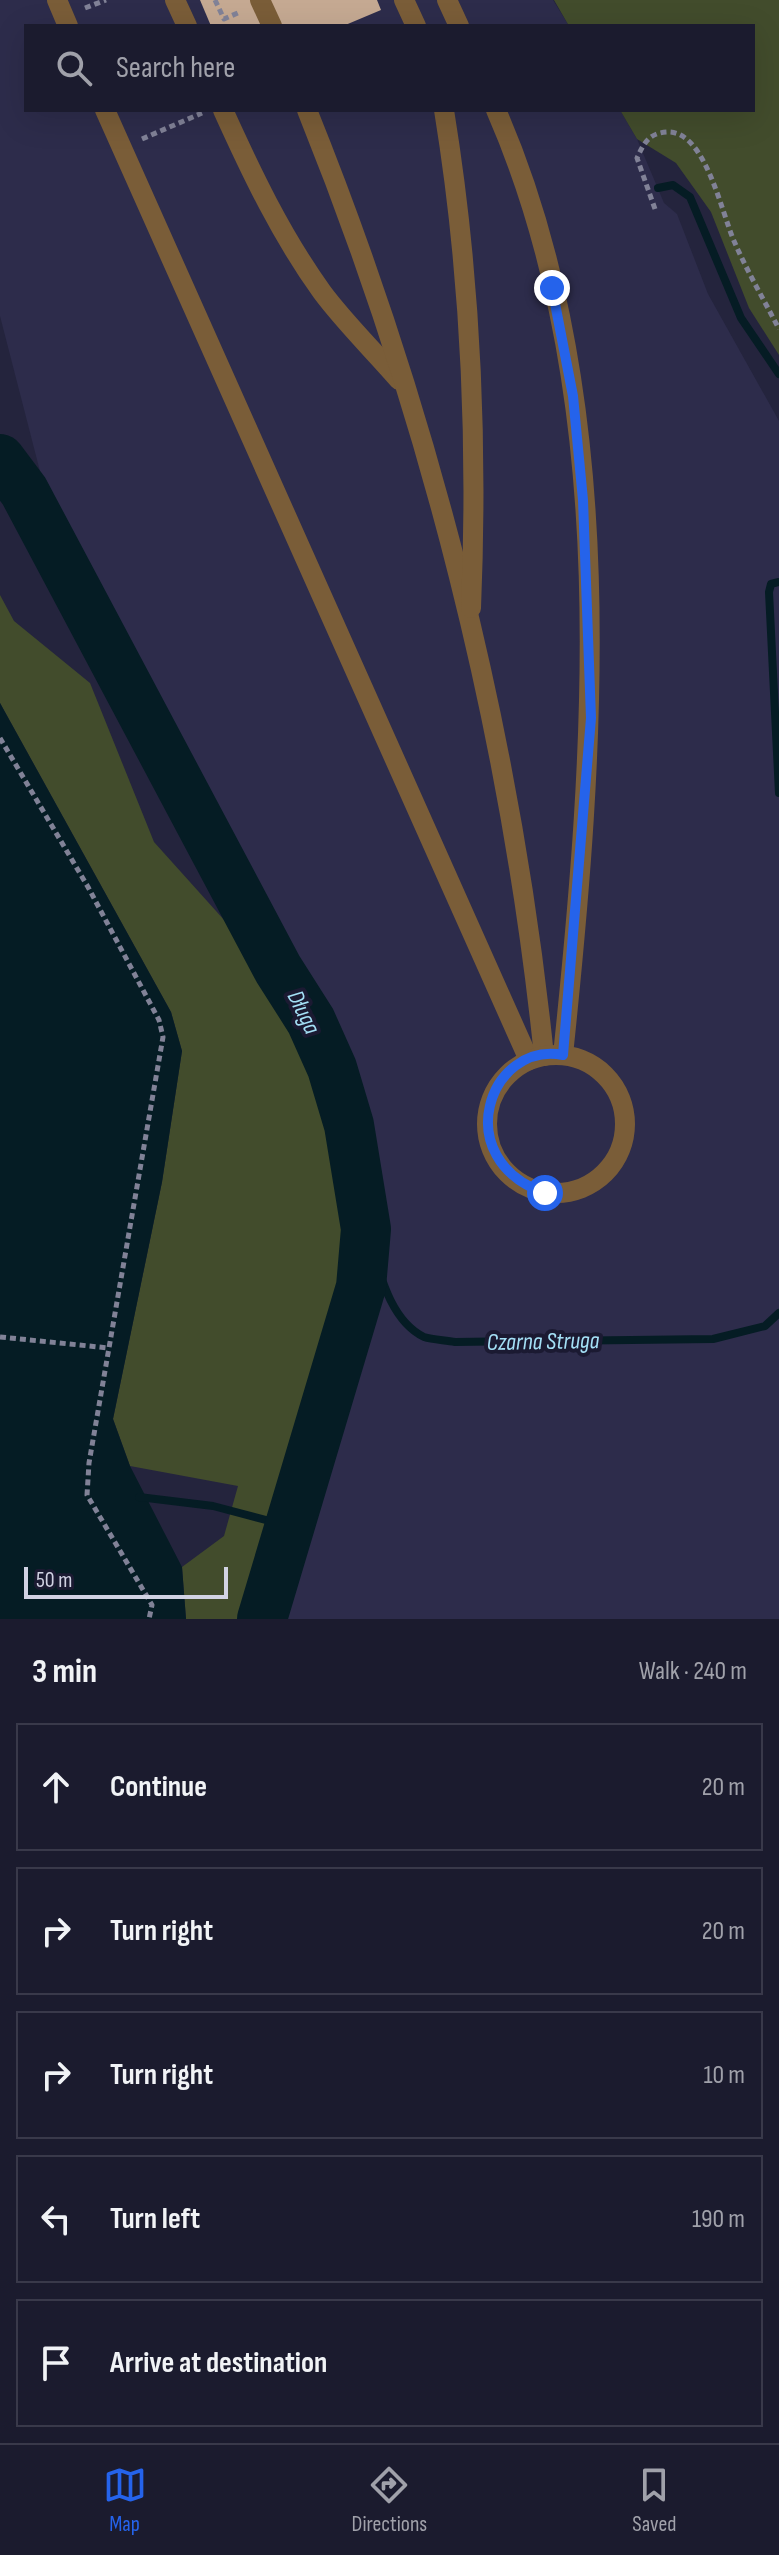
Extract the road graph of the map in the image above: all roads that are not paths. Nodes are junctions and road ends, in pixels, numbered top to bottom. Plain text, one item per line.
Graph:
1 (57, 0) edge
2 (175, 0) edge
3 (404, 0) edge
4 (447, 0) edge
5 (261, 1) edge
6 (67, 24) edge
7 (186, 24) edge
8 (271, 24) edge
9 (415, 24) edge
10 (458, 24) edge
11 (106, 112) edge
12 (224, 112) edge
13 (308, 112) edge
14 (444, 112) edge
15 (497, 112) edge
16 (405, 387) junction
17 (470, 633) junction
18 (545, 1057) junction

1 - 6 street
2 - 7 street
3 - 9 street
4 - 10 street
5 - 8 street
11 - 18 street
12 - 16 street
13 - 16 street
14 - 17 street
15 - 18 street
16 - 17 street
17 - 18 street
18 - 18 street

